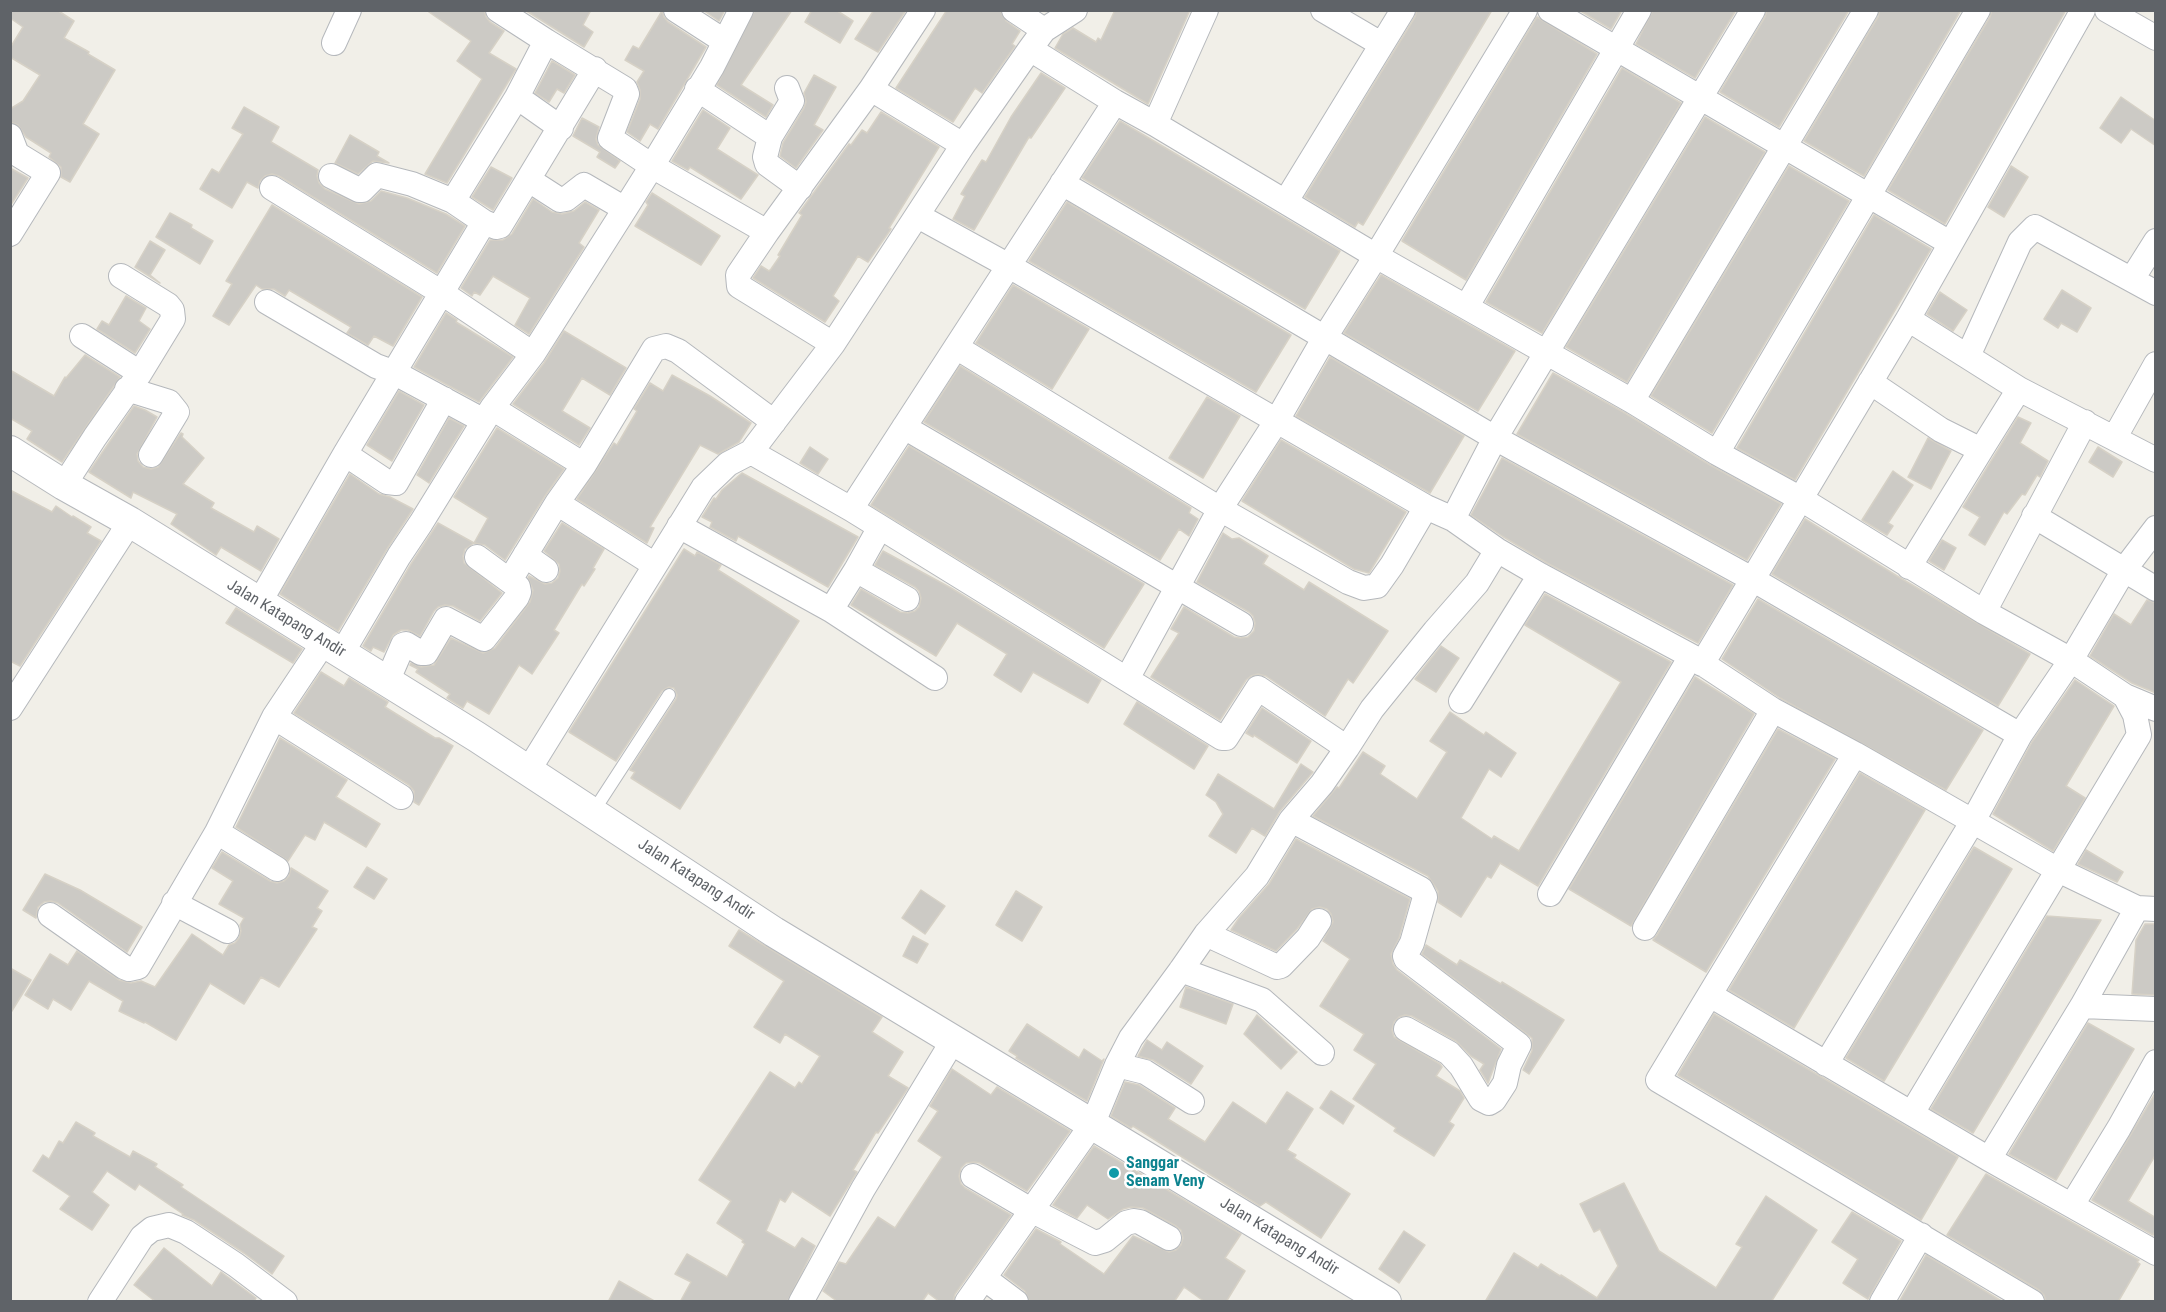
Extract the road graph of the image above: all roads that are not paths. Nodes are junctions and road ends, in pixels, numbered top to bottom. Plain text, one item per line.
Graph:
1 (349, 10) edge
2 (498, 10) edge
3 (676, 10) edge
4 (741, 10) edge
5 (923, 10) edge
6 (1014, 10) edge
7 (1075, 10) edge
8 (1206, 10) edge
9 (1323, 10) edge
10 (1403, 10) edge
11 (1525, 10) edge
12 (1550, 10) edge
13 (1639, 10) edge
14 (1753, 10) edge
15 (1866, 10) edge
16 (1978, 10) edge
17 (2083, 10) edge
18 (2107, 10) edge
19 (1044, 30) junction
20 (2156, 38) edge
21 (546, 41) junction
22 (724, 41) junction
23 (334, 43) dead end
24 (1381, 44) junction
25 (1616, 48) junction
26 (1030, 49) junction
27 (595, 69) junction
28 (787, 88) dead end
29 (697, 89) junction
30 (871, 89) junction
31 (518, 97) junction
32 (1700, 98) junction
33 (1115, 102) junction
34 (1155, 124) junction
35 (561, 128) junction
36 (10, 136) edge
37 (770, 137) junction
38 (963, 145) junction
39 (1786, 146) junction
40 (652, 166) junction
41 (331, 176) dead end
42 (529, 180) junction
43 (1062, 183) junction
44 (272, 188) dead end
45 (800, 188) junction
46 (1868, 197) junction
47 (453, 201) junction
48 (1286, 201) junction
49 (625, 209) junction
50 (918, 216) junction
51 (484, 222) junction
52 (767, 232) junction
53 (10, 234) edge
54 (2156, 241) edge
55 (1950, 243) junction
56 (1376, 256) junction
57 (1010, 266) junction
58 (121, 276) dead end
59 (2132, 279) junction
60 (442, 293) junction
61 (2156, 293) edge
62 (267, 302) dead end
63 (1467, 306) junction
64 (1908, 319) junction
65 (82, 336) dead end
66 (1325, 337) junction
67 (833, 344) junction
68 (956, 347) junction
69 (1547, 352) junction
70 (533, 354) junction
71 (1968, 356) junction
72 (2156, 364) edge
73 (394, 373) junction
74 (133, 381) junction
75 (1870, 382) junction
76 (2019, 388) junction
77 (444, 399) junction
78 (1632, 401) junction
79 (488, 414) junction
80 (774, 422) junction
81 (1276, 422) junction
82 (2085, 422) junction
83 (904, 427) junction
84 (2115, 437) junction
85 (1495, 438) junction
86 (1981, 450) junction
87 (10, 451) edge
88 (751, 452) junction
89 (1717, 453) junction
90 (345, 454) junction
91 (151, 455) dead end
92 (2156, 460) edge
93 (584, 465) junction
94 (64, 485) junction
95 (1801, 499) junction
96 (557, 503) junction
97 (1426, 507) junction
98 (851, 509) junction
99 (1220, 509) junction
100 (2034, 516) junction
101 (1452, 519) junction
102 (130, 522) junction
103 (680, 526) junction
104 (879, 527) junction
105 (2156, 528) edge
106 (1497, 550) junction
107 (525, 555) junction
108 (477, 558) dead end
109 (655, 565) junction
110 (1909, 567) junction
111 (546, 570) dead end
112 (856, 570) junction
113 (2124, 570) junction
114 (1540, 575) junction
115 (1752, 579) junction
116 (510, 580) junction
117 (1176, 588) junction
118 (2156, 589) edge
119 (907, 599) dead end
120 (260, 603) junction
121 (831, 610) junction
122 (1984, 612) junction
123 (1240, 624) dead end
124 (333, 647) junction
125 (1696, 660) junction
126 (2071, 660) junction
127 (935, 678) dead end
128 (1127, 679) junction
129 (387, 682) junction
130 (669, 695) dead end
131 (2125, 696) junction
132 (1461, 701) dead end
133 (10, 708) edge
134 (2156, 709) edge
135 (1773, 710) junction
136 (274, 717) junction
137 (2020, 735) junction
138 (1347, 748) junction
139 (1855, 754) junction
140 (528, 771) junction
141 (401, 797) dead end
142 (592, 813) junction
143 (1291, 820) junction
144 (1973, 821) junction
145 (217, 832) junction
146 (277, 869) dead end
147 (2058, 870) junction
148 (1550, 894) dead end
149 (174, 903) junction
150 (2146, 908) edge
151 (50, 915) dead end
152 (1319, 921) dead end
153 (1645, 928) dead end
154 (227, 931) dead end
155 (1206, 934) junction
156 (1182, 970) junction
157 (1710, 994) junction
158 (2082, 1006) junction
159 (2156, 1009) edge
160 (1406, 1029) dead end
161 (954, 1039) junction
162 (1322, 1053) dead end
163 (2156, 1062) edge
164 (1826, 1064) junction
165 (1117, 1065) junction
166 (1192, 1102) dead end
167 (1912, 1113) junction
168 (1093, 1123) junction
169 (1989, 1159) junction
170 (973, 1176) dead end
171 (2072, 1205) junction
172 (1031, 1210) junction
173 (1921, 1235) junction
174 (1168, 1238) dead end
175 (2155, 1252) edge
176 (984, 1278) junction
177 (2001, 1294) edge
178 (100, 1302) edge
179 (285, 1302) edge
180 (801, 1302) edge
181 (968, 1302) edge
182 (1016, 1302) edge
183 (1386, 1302) edge
184 (1882, 1302) edge
185 (2032, 1302) edge

1 - 23 street
2 - 21 street
3 - 22 street
4 - 22 street
5 - 30 street
6 - 19 street
7 - 19 street
8 - 34 street
9 - 24 street
10 - 24 street
11 - 56 street
12 - 25 street
13 - 25 street
14 - 32 street
15 - 39 street
16 - 46 street
17 - 55 street
18 - 20 street
19 - 26 street
21 - 27 street
21 - 31 street
22 - 29 street
24 - 48 street
25 - 32 street
25 - 63 street
26 - 33 street
26 - 38 street
27 - 35 street
27 - 40 street
28 - 37 street
29 - 37 street
29 - 40 street
30 - 38 street
30 - 45 street
31 - 35 street
31 - 47 street
32 - 39 street
32 - 69 street
33 - 34 street
33 - 43 street
34 - 48 street
35 - 42 street
36 - 53 street
37 - 45 street
38 - 50 street
39 - 46 street
39 - 78 street
40 - 49 street
40 - 52 street
41 - 47 street
42 - 49 street
42 - 51 street
43 - 57 street
43 - 66 street
44 - 60 street
45 - 52 street
46 - 55 street
46 - 89 street
47 - 51 street
48 - 56 street
49 - 70 street
50 - 57 street
50 - 67 street
51 - 60 street
52 - 67 street
54 - 59 street
55 - 64 street
56 - 63 street
56 - 66 street
57 - 68 street
57 - 81 street
58 - 74 street
59 - 61 street
59 - 71 street
60 - 70 street
60 - 73 street
62 - 73 street
63 - 69 street
64 - 71 street
64 - 75 street
65 - 74 street
66 - 81 street
66 - 85 street
67 - 80 street
68 - 83 street
68 - 99 street
69 - 78 street
69 - 85 street
70 - 79 street
71 - 76 street
72 - 84 street
73 - 77 street
73 - 90 street
74 - 91 street
74 - 94 street
75 - 86 street
75 - 95 street
76 - 82 street
76 - 86 street
77 - 79 street
77 - 90 street
78 - 89 street
79 - 93 street
79 - 124 street
80 - 88 street
80 - 93 street
81 - 97 street
81 - 99 street
82 - 84 street
82 - 100 street
83 - 98 street
83 - 117 street
84 - 92 street
85 - 101 street
85 - 115 street
86 - 110 street
87 - 94 street, Jalan Katapang Andir
88 - 98 street
88 - 103 street
89 - 95 street
90 - 120 street
93 - 96 street
94 - 102 street, Jalan Katapang Andir
95 - 110 street
95 - 115 street
96 - 107 street
96 - 109 street
97 - 99 street
97 - 101 street
98 - 104 street
99 - 117 street
100 - 113 street
100 - 122 street
101 - 106 street
102 - 120 street, Jalan Katapang Andir
102 - 133 street
103 - 109 street
103 - 121 street
104 - 112 street
104 - 128 street
105 - 113 street
106 - 114 street
106 - 138 street
107 - 111 street
107 - 116 street
108 - 116 street
109 - 140 street
110 - 122 street
112 - 119 street
112 - 121 street
113 - 118 street
113 - 126 street
114 - 125 street
114 - 132 street
115 - 125 street
115 - 137 street
116 - 129 street
117 - 123 street
117 - 128 street
120 - 124 street, Jalan Katapang Andir
121 - 127 street
122 - 126 street
124 - 129 street, Jalan Katapang Andir
124 - 136 street
125 - 135 street
125 - 148 street
126 - 131 street
126 - 137 street
128 - 138 street
129 - 140 street, Jalan Katapang Andir
130 - 142 lane
131 - 134 street
131 - 147 street
135 - 139 street
135 - 153 street
136 - 141 street
136 - 145 street
137 - 144 street
138 - 143 street
139 - 144 street
139 - 157 street
140 - 142 street, Jalan Katapang Andir
142 - 161 street, Jalan Katapang Andir
143 - 155 street
143 - 160 street
144 - 147 street
144 - 164 street
145 - 146 street
145 - 149 street
147 - 150 street
147 - 167 street
149 - 151 street
149 - 154 street
150 - 158 street
152 - 155 street
155 - 156 street
156 - 162 street
156 - 165 street
157 - 164 street
157 - 173 street
158 - 159 street
158 - 169 street
161 - 168 street, Jalan Katapang Andir
161 - 180 street
163 - 171 street
164 - 167 street
165 - 166 street
165 - 168 street
167 - 169 street
168 - 172 street
168 - 183 street, Jalan Katapang Andir
169 - 171 street
170 - 172 street
171 - 175 street
172 - 174 street
172 - 176 street
173 - 177 street
173 - 184 street
176 - 181 street
176 - 182 street
177 - 185 street
178 - 179 street

